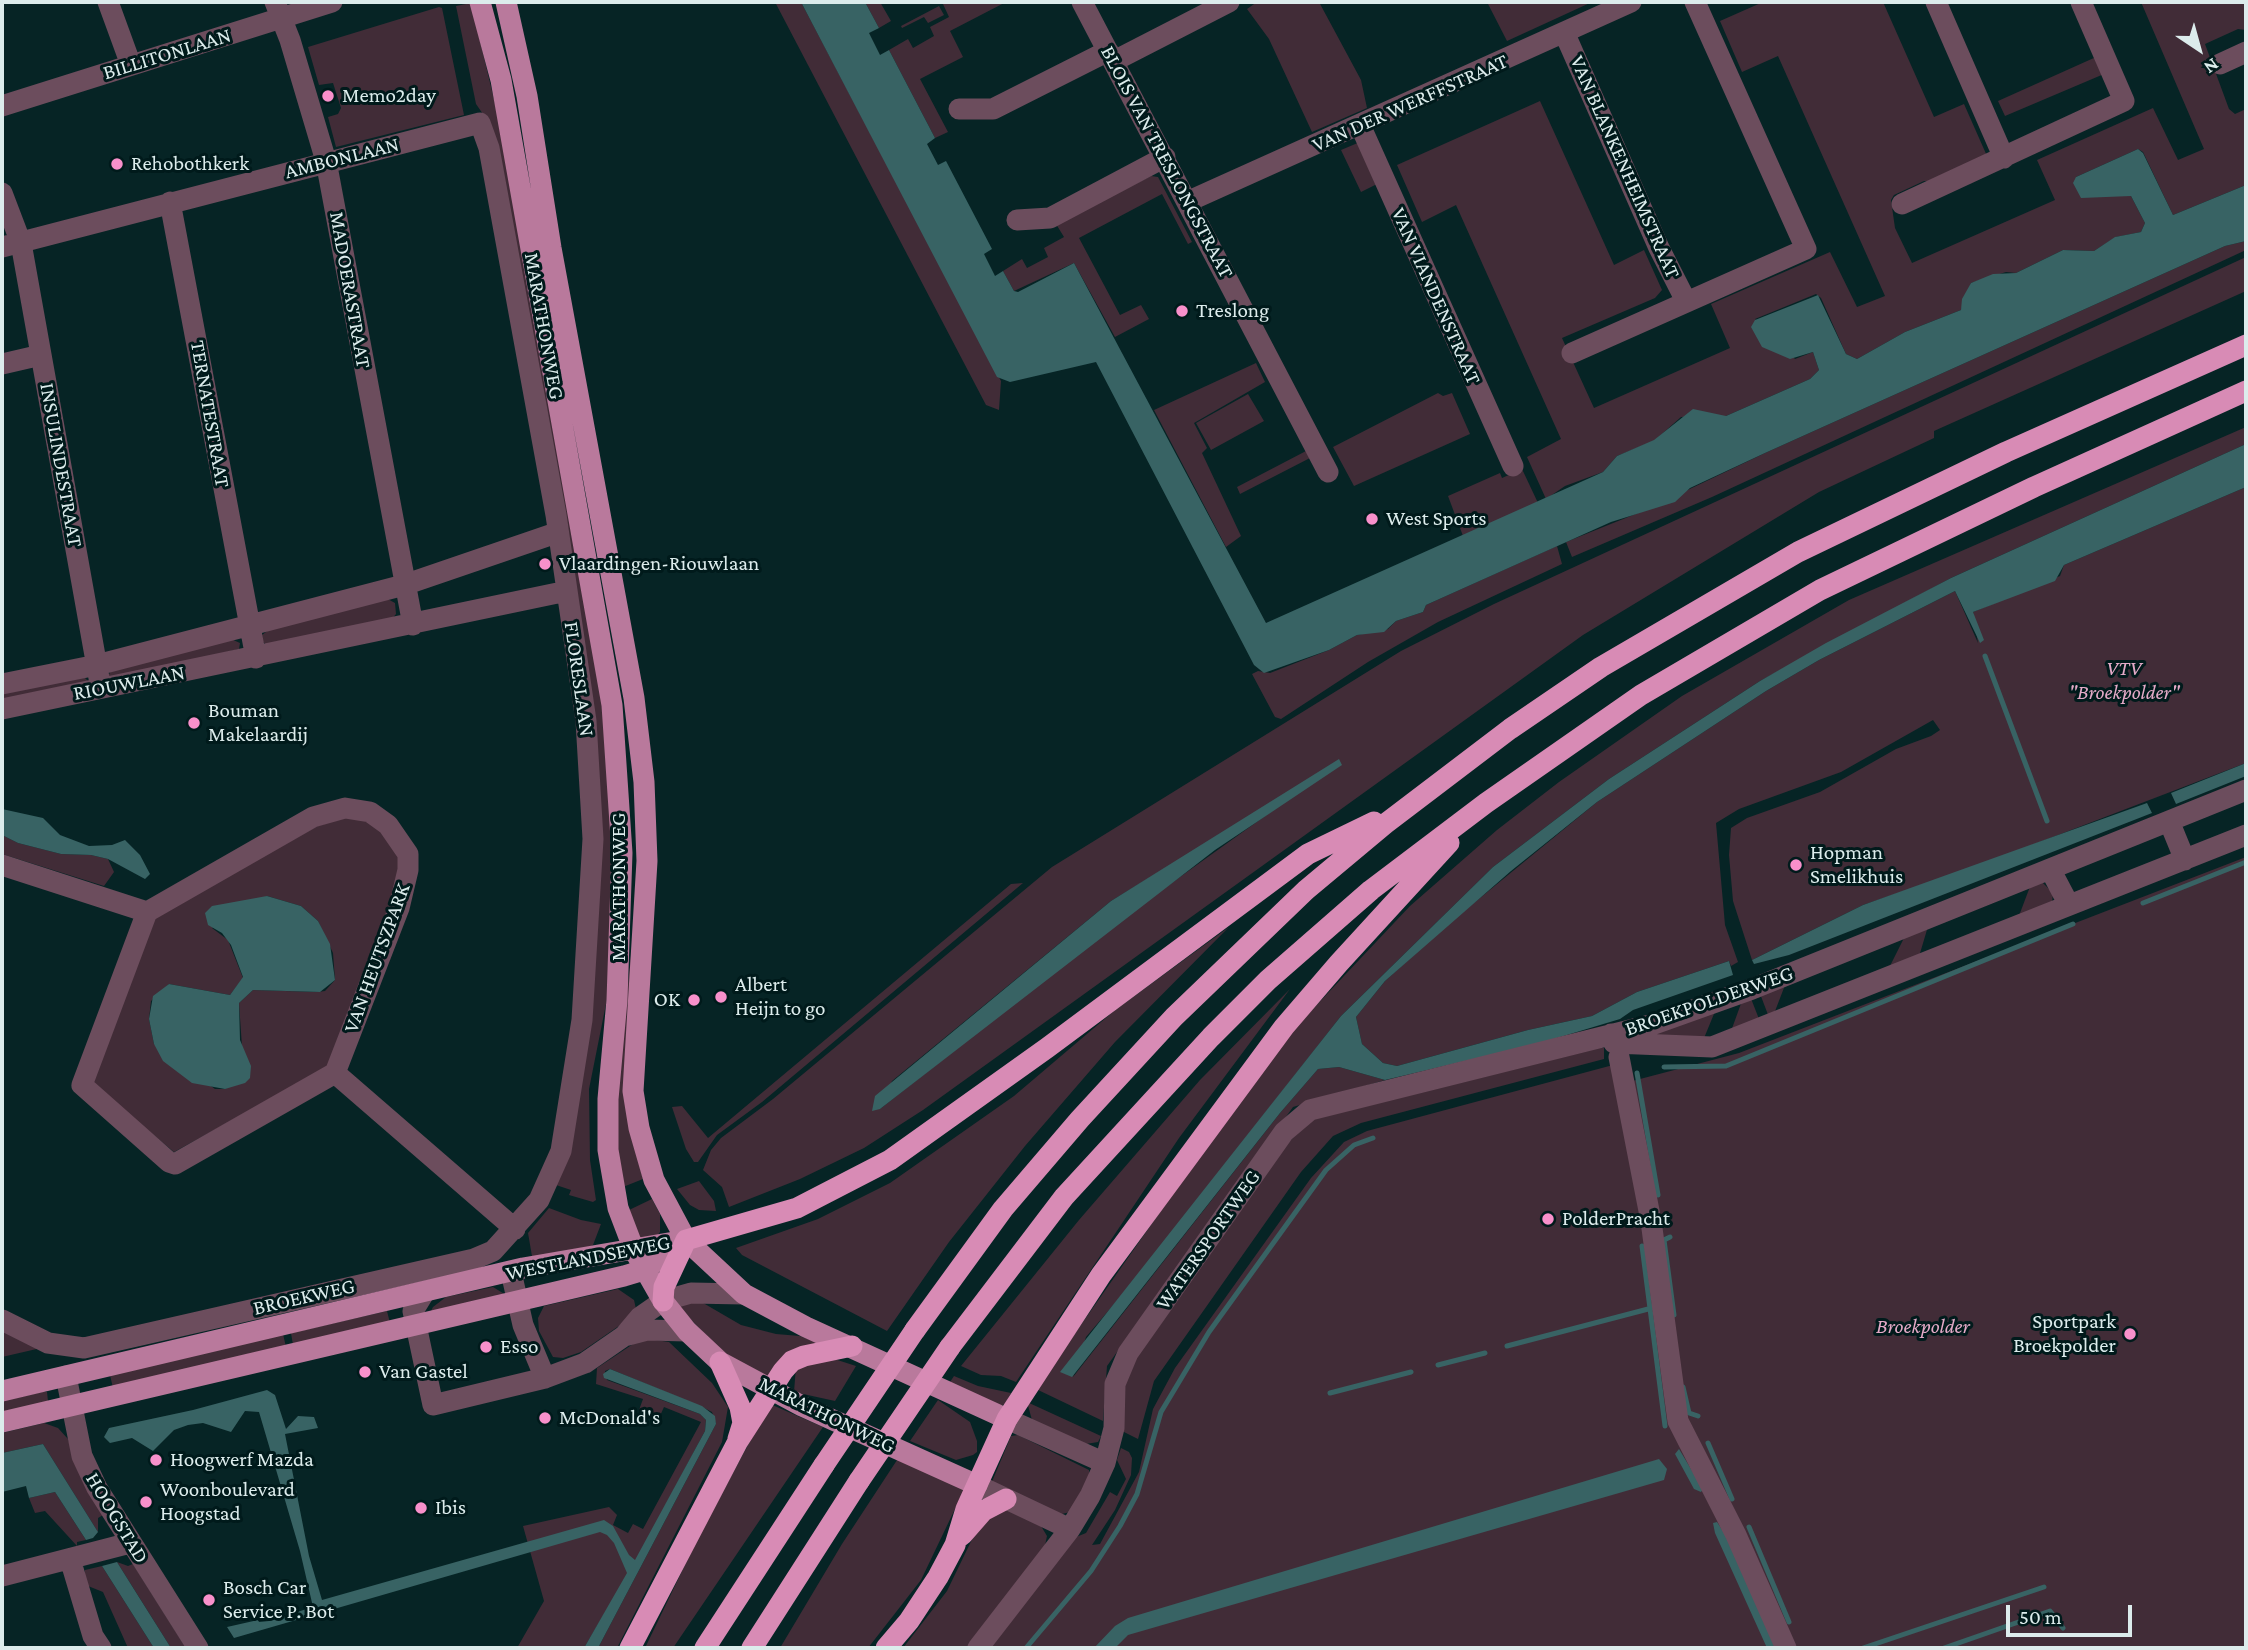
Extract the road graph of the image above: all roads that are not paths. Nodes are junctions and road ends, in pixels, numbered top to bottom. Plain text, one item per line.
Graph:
1 (108, 2) edge
2 (332, 2) edge
3 (480, 2) edge
4 (506, 2) edge
5 (1083, 2) edge
6 (1229, 2) edge
7 (1631, 2) edge
8 (1695, 2) edge
9 (1936, 2) edge
10 (2081, 2) edge
11 (277, 10) edge
12 (1564, 32) junction
13 (2246, 52) edge
14 (1111, 56) junction
15 (2220, 64) dead end
16 (131, 65) junction
17 (2, 106) edge
18 (959, 109) dead end
19 (480, 123) joint
20 (1360, 125) junction
21 (1165, 157) junction
22 (2004, 158) junction
23 (326, 161) junction
24 (2, 193) edge
25 (1189, 201) junction
26 (170, 202) junction
27 (1902, 204) dead end
28 (1017, 220) dead end
29 (11, 245) edge
30 (1686, 301) junction
31 (2246, 345) edge
32 (1573, 353) dead end
33 (41, 355) junction
34 (2, 365) edge
35 (2246, 391) edge
36 (1513, 466) dead end
37 (1328, 472) dead end
38 (556, 533) junction
39 (404, 585) junction
40 (567, 591) junction
41 (413, 625) junction
42 (248, 626) junction
43 (256, 658) junction
44 (97, 665) junction
45 (2, 684) edge
46 (100, 687) junction
47 (2, 709) edge
48 (2246, 790) edge
49 (1413, 802) junction
50 (1486, 803) junction
51 (2169, 821) junction
52 (2246, 835) edge
53 (2185, 860) junction
54 (2, 865) edge
55 (2050, 869) junction
56 (2068, 905) junction
57 (147, 912) junction
58 (1614, 1045) junction
59 (335, 1073) junction
60 (515, 1229) junction
61 (686, 1240) junction
62 (634, 1250) junction
63 (643, 1270) junction
64 (511, 1272) junction
65 (424, 1293) junction
66 (744, 1294) junction
67 (518, 1301) junction
68 (663, 1301) junction
69 (2, 1320) edge
70 (415, 1326) junction
71 (687, 1331) junction
72 (624, 1336) junction
73 (852, 1346) junction
74 (720, 1362) junction
75 (66, 1376) junction
76 (545, 1378) junction
77 (771, 1390) junction
78 (2, 1391) edge
79 (73, 1406) junction
80 (1007, 1419) junction
81 (2, 1422) edge
82 (738, 1441) junction
83 (1105, 1463) junction
84 (977, 1485) junction
85 (1006, 1499) junction
86 (1070, 1529) junction
87 (130, 1543) junction
88 (954, 1545) junction
89 (70, 1559) junction
90 (2, 1576) edge
91 (101, 1648) edge
92 (198, 1648) edge
93 (630, 1648) edge
94 (705, 1648) edge
95 (751, 1648) edge
96 (886, 1648) edge
97 (978, 1648) edge
98 (1786, 1648) edge

1 - 16 street
2 - 11 street, BILLITONLAAN
3 - 62 main road, MARATHONWEG
4 - 61 main road, MARATHONWEG
5 - 14 street, BLOIS VAN TRESLONGSTRAAT
6 - 14 street
7 - 12 street, VAN DER WERFFSTRAAT
8 - 30 street, VAN BLANKENHEIMSTRAAT
9 - 22 street
10 - 22 street
11 - 16 street, BILLITONLAAN
11 - 23 street, MADOERASTRAAT
12 - 20 street, VAN DER WERFFSTRAAT
12 - 30 street, VAN BLANKENHEIMSTRAAT
13 - 15 street
14 - 18 street
14 - 21 street, BLOIS VAN TRESLONGSTRAAT
16 - 17 street, BILLITONLAAN
19 - 23 street, AMBONLAAN
19 - 38 street, FLORESLAAN
20 - 25 street, VAN DER WERFFSTRAAT
20 - 36 street, VAN VIANDENSTRAAT
21 - 25 street, BLOIS VAN TRESLONGSTRAAT
21 - 28 street
22 - 27 street
23 - 26 street, AMBONLAAN
23 - 39 street, MADOERASTRAAT
24 - 29 street, INSULINDESTRAAT
25 - 37 street, BLOIS VAN TRESLONGSTRAAT
26 - 29 street, AMBONLAAN
26 - 42 street, TERNATESTRAAT
29 - 33 street, INSULINDESTRAAT
30 - 32 street, VAN BLANKENHEIMSTRAAT
31 - 49 highway
33 - 34 street
33 - 44 street, INSULINDESTRAAT
35 - 50 highway
38 - 39 street, RIOUWLAAN
38 - 40 street, FLORESLAAN
39 - 41 street
39 - 42 street, RIOUWLAAN
40 - 41 street, RIOUWLAAN
40 - 60 street, FLORESLAAN
41 - 43 street, RIOUWLAAN
42 - 43 street
42 - 44 street, RIOUWLAAN
43 - 46 street, RIOUWLAAN
44 - 45 street, RIOUWLAAN
44 - 46 street, INSULINDESTRAAT
46 - 47 street, RIOUWLAAN
48 - 51 street, BROEKPOLDERWEG
49 - 61 highway
49 - 94 highway, bridge
50 - 80 highway
50 - 95 highway, bridge
51 - 53 street
51 - 55 street, BROEKPOLDERWEG
52 - 53 street, BROEKPOLDERWEG
53 - 56 street, BROEKPOLDERWEG
54 - 57 street
55 - 56 street
55 - 58 street, BROEKPOLDERWEG
56 - 58 street, BROEKPOLDERWEG
57 - 59 street
57 - 59 street, VAN HEUTSZPARK
58 - 83 street, WATERSPORTWEG
58 - 98 street, BROEKPOLDERWEG
59 - 60 street
60 - 69 street, BROEKWEG
61 - 62 main road, WESTLANDSEWEG
61 - 63 main road, WESTLANDSEWEG
61 - 66 main road, MARATHONWEG
61 - 68 highway
62 - 63 main road, MARATHONWEG
62 - 64 main road, WESTLANDSEWEG
63 - 67 main road, WESTLANDSEWEG
63 - 68 main road, MARATHONWEG
64 - 65 main road, WESTLANDSEWEG
64 - 67 street
65 - 70 street
65 - 75 main road, WESTLANDSEWEG
66 - 68 street
66 - 73 main road, MARATHONWEG
67 - 70 main road, WESTLANDSEWEG
67 - 76 street
68 - 71 main road, MARATHONWEG
68 - 72 street
70 - 76 street
70 - 79 main road, WESTLANDSEWEG
71 - 72 street
71 - 74 main road, MARATHONWEG
72 - 76 street
73 - 77 highway
73 - 80 main road, MARATHONWEG
74 - 77 main road, MARATHONWEG
74 - 82 highway
75 - 78 main road, WESTLANDSEWEG
75 - 79 street, HOOGSTAD
77 - 82 highway
77 - 84 main road, MARATHONWEG
79 - 81 main road, WESTLANDSEWEG
79 - 87 street, HOOGSTAD
80 - 83 street, MARATHONWEG
80 - 84 highway
82 - 93 highway
83 - 86 street, WATERSPORTWEG
84 - 85 street, MARATHONWEG
84 - 88 highway
85 - 86 street, MARATHONWEG
85 - 88 highway
86 - 97 street, WATERSPORTWEG
87 - 89 street
87 - 92 street, HOOGSTAD
88 - 96 highway
89 - 90 street
89 - 91 street

